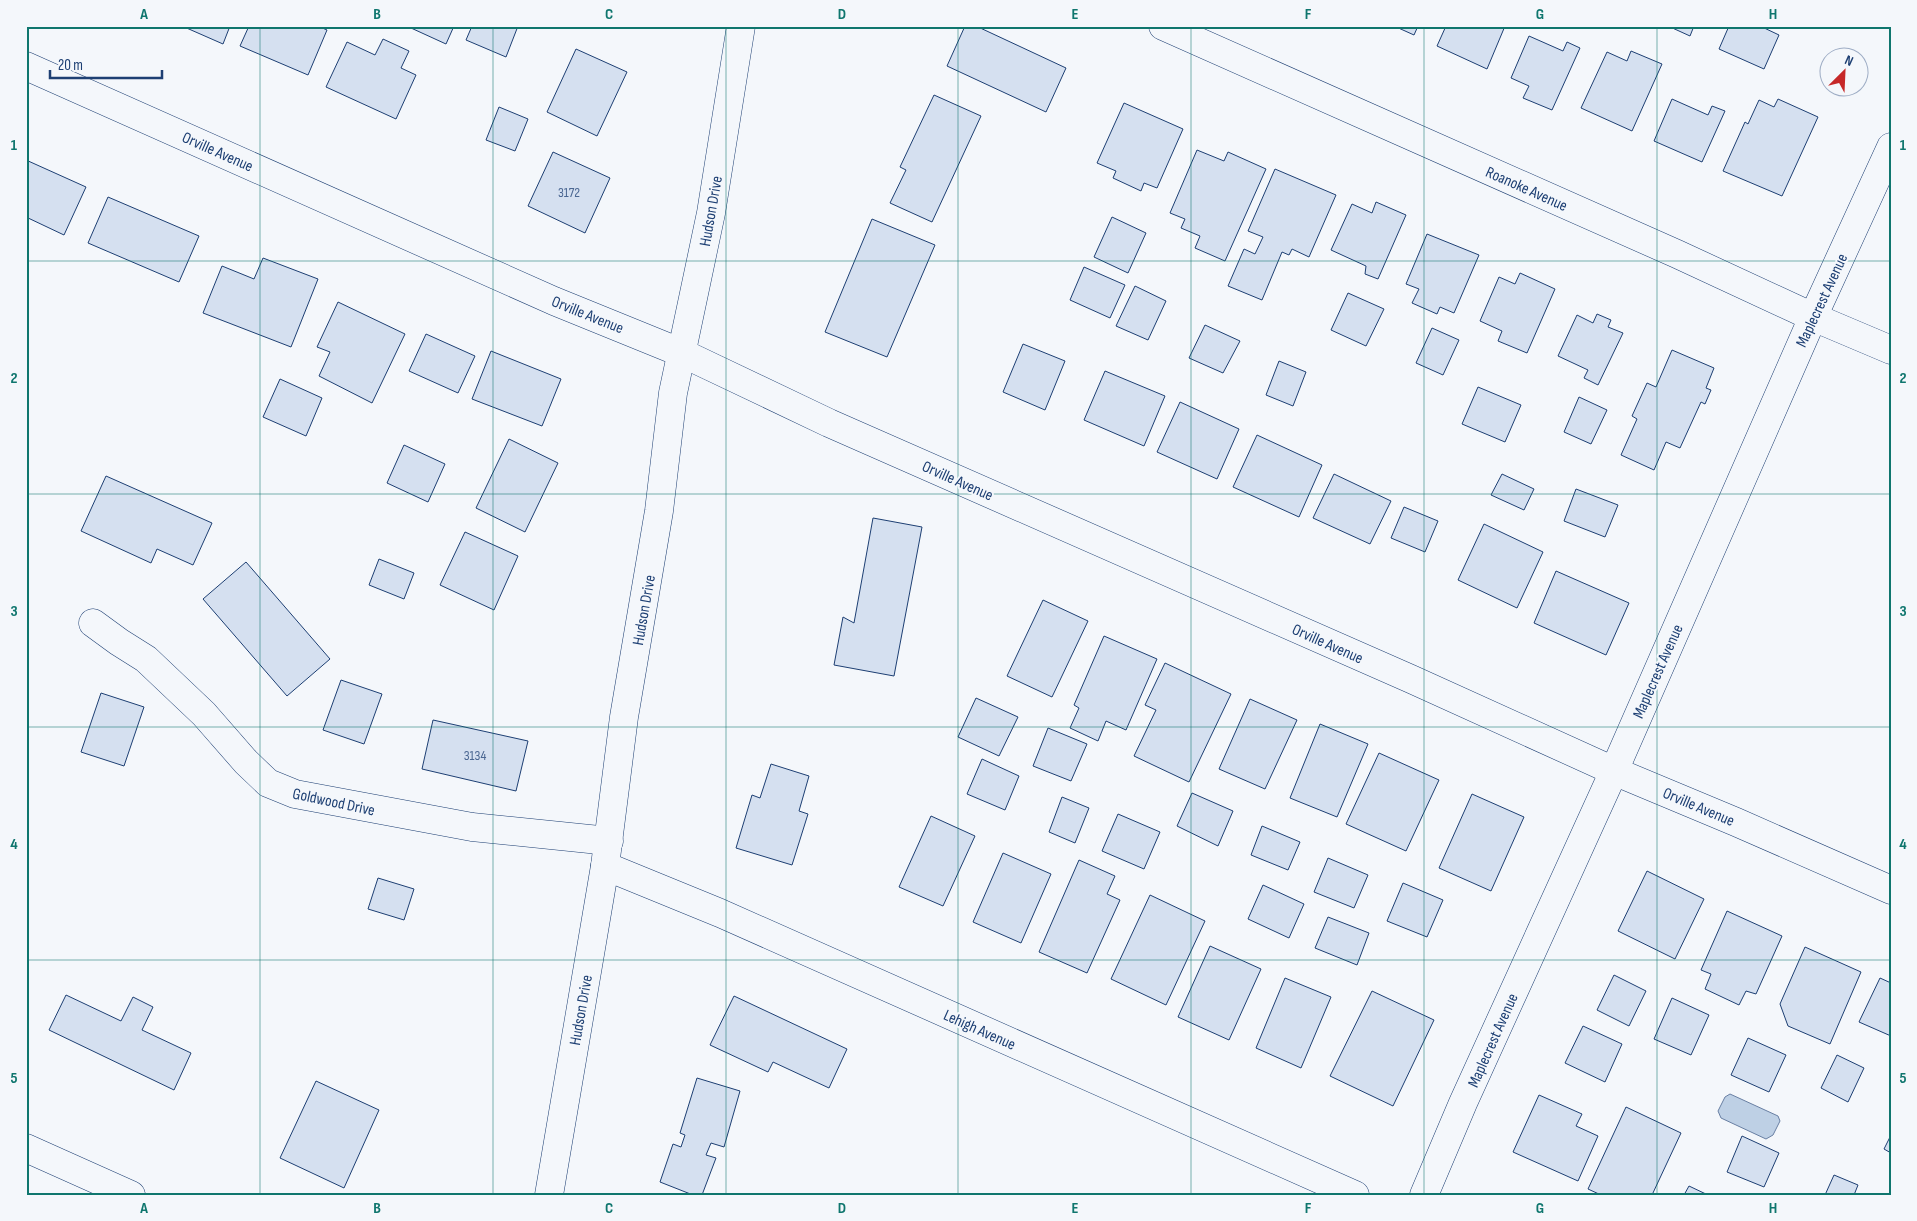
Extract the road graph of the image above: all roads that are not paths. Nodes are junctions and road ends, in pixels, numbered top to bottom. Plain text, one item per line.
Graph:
1 (741, 26) edge
2 (1163, 26) edge
3 (26, 66) edge
4 (1891, 147) edge
5 (1812, 317) junction
6 (1891, 350) edge
7 (682, 352) junction
8 (93, 623) dead end
9 (1614, 771) junction
10 (607, 854) junction
11 (1891, 890) edge
12 (26, 1148) edge
13 (131, 1195) edge
14 (549, 1195) edge
15 (1355, 1195) edge
16 (1424, 1195) edge

1 - 7 street, Hudson Drive
2 - 5 street, Roanoke Avenue
3 - 7 street, Orville Avenue
4 - 5 street, Maplecrest Avenue
5 - 6 street, Roanoke Avenue
5 - 9 street, Maplecrest Avenue
7 - 9 street, Orville Avenue
7 - 10 street, Hudson Drive
8 - 10 street, Goldwood Drive
9 - 11 street, Orville Avenue
9 - 16 street, Maplecrest Avenue
10 - 14 street, Hudson Drive
10 - 15 street, Lehigh Avenue
12 - 13 street

